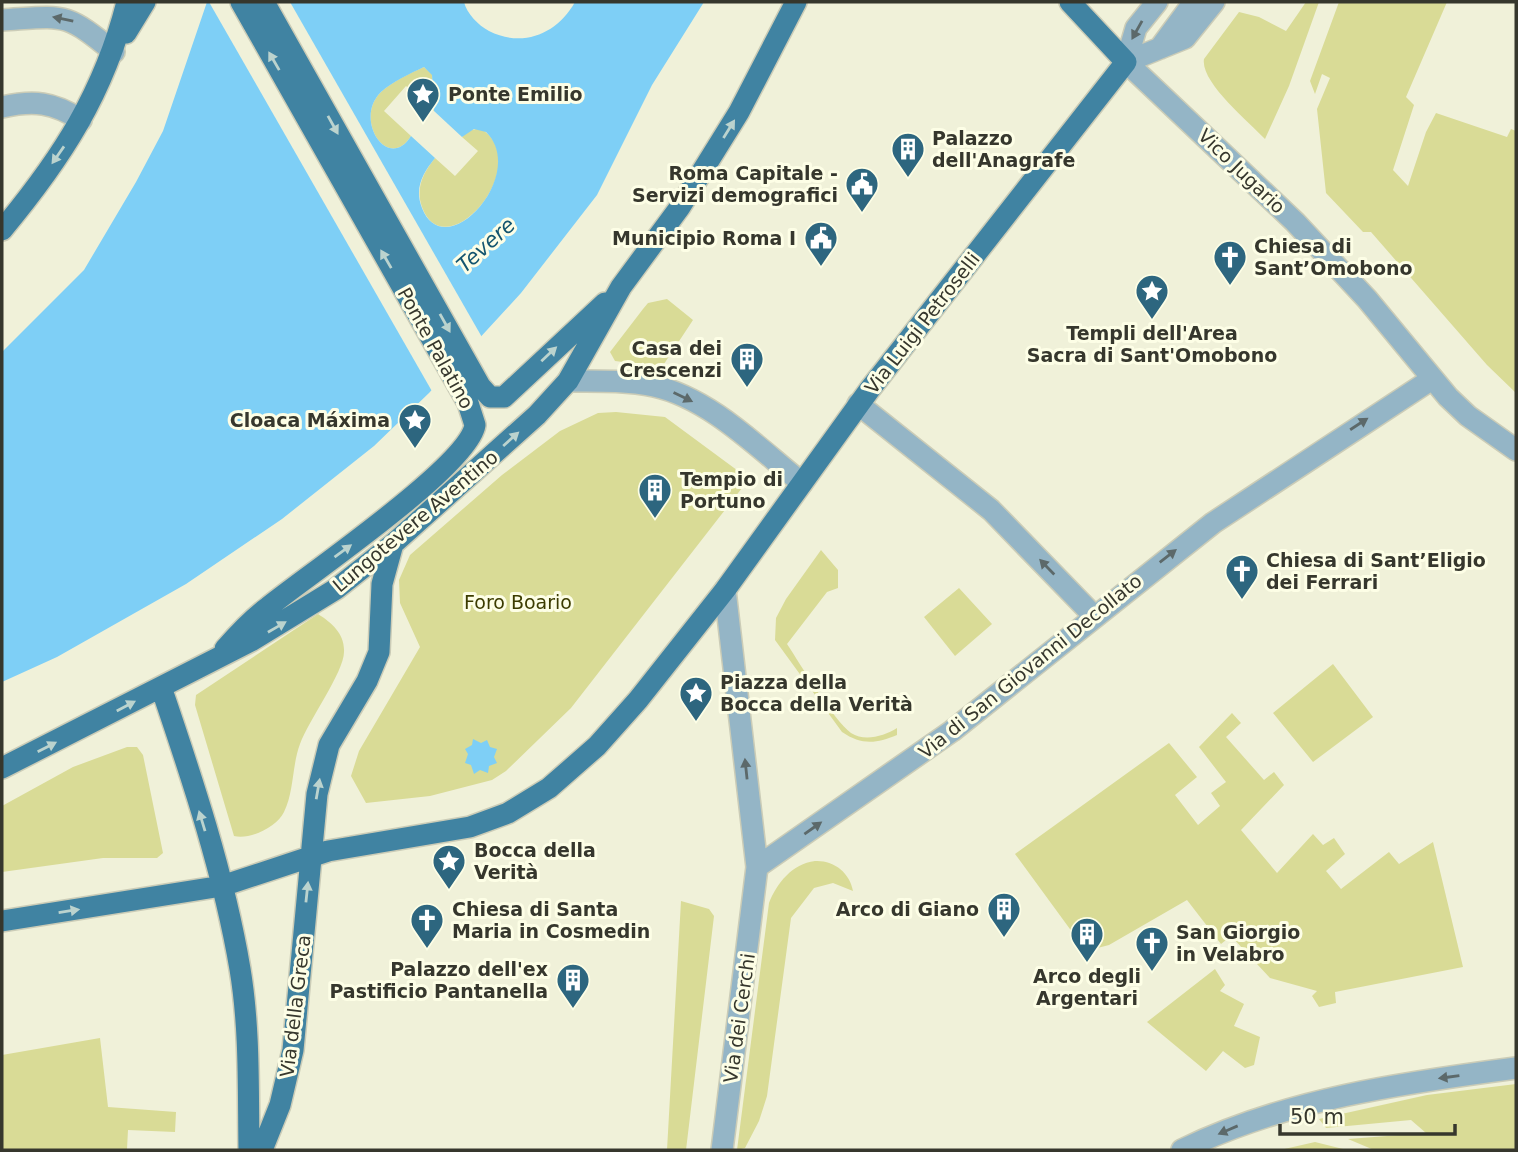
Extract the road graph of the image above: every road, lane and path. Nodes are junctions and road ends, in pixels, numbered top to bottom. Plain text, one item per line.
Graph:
1 (127, 2) edge
2 (145, 2) edge
3 (240, 2) edge
4 (264, 2) edge
5 (796, 2) edge
6 (1070, 2) edge
7 (1157, 2) edge
8 (1194, 2) edge
9 (1214, 2) edge
10 (2, 20) edge
11 (1158, 50) junction
12 (114, 52) junction
13 (1126, 62) junction
14 (2, 107) edge
15 (81, 120) junction
16 (2, 230) edge
17 (621, 287) junction
18 (1432, 379) junction
19 (568, 380) junction
20 (858, 404) junction
21 (1516, 450) edge
22 (802, 483) junction
23 (393, 544) junction
24 (725, 590) junction
25 (1094, 616) junction
26 (217, 659) junction
27 (160, 687) junction
28 (2, 768) edge
29 (311, 857) junction
30 (756, 876) junction
31 (222, 886) junction
32 (2, 921) edge
33 (1516, 1068) edge
34 (248, 1150) edge
35 (262, 1150) edge
36 (722, 1150) edge
37 (1182, 1150) edge

1 - 12 main road
2 - 12 main road
26 -> 3 main road, Ponte Palatino
4 -> 17 main road, Ponte Palatino
17 -> 5 main road
6 - 13 main road
7 -> 13 street
8 - 11 street
9 - 11 street
12 -> 10 street
11 - 13 street
12 - 15 main road
13 - 18 street, Vico Jugario
13 - 20 main road, Via Luigi Petroselli
14 - 15 street
15 -> 16 main road
17 - 19 main road, Lungotevere Aventino
18 - 21 street, Vico Jugario
25 -> 18 street, Via di San Giovanni Decollato
19 -> 22 street
23 -> 19 main road, Lungotevere Aventino
20 - 22 main road, Via Luigi Petroselli
25 -> 20 street
22 - 24 main road, Via Luigi Petroselli
26 -> 23 main road, Lungotevere Aventino
29 -> 23 main road, Via della Greca
24 - 29 main road
30 -> 24 street
30 -> 25 street, Via di San Giovanni Decollato
26 - 27 main road, Lungotevere Aventino
28 -> 27 main road, Lungotevere Aventino
31 -> 27 main road, Via della Greca
29 - 31 main road
35 -> 29 main road, Via della Greca
30 - 36 street, Via dei Cerchi
32 -> 31 main road
31 - 34 main road, Via della Greca
33 -> 37 street

